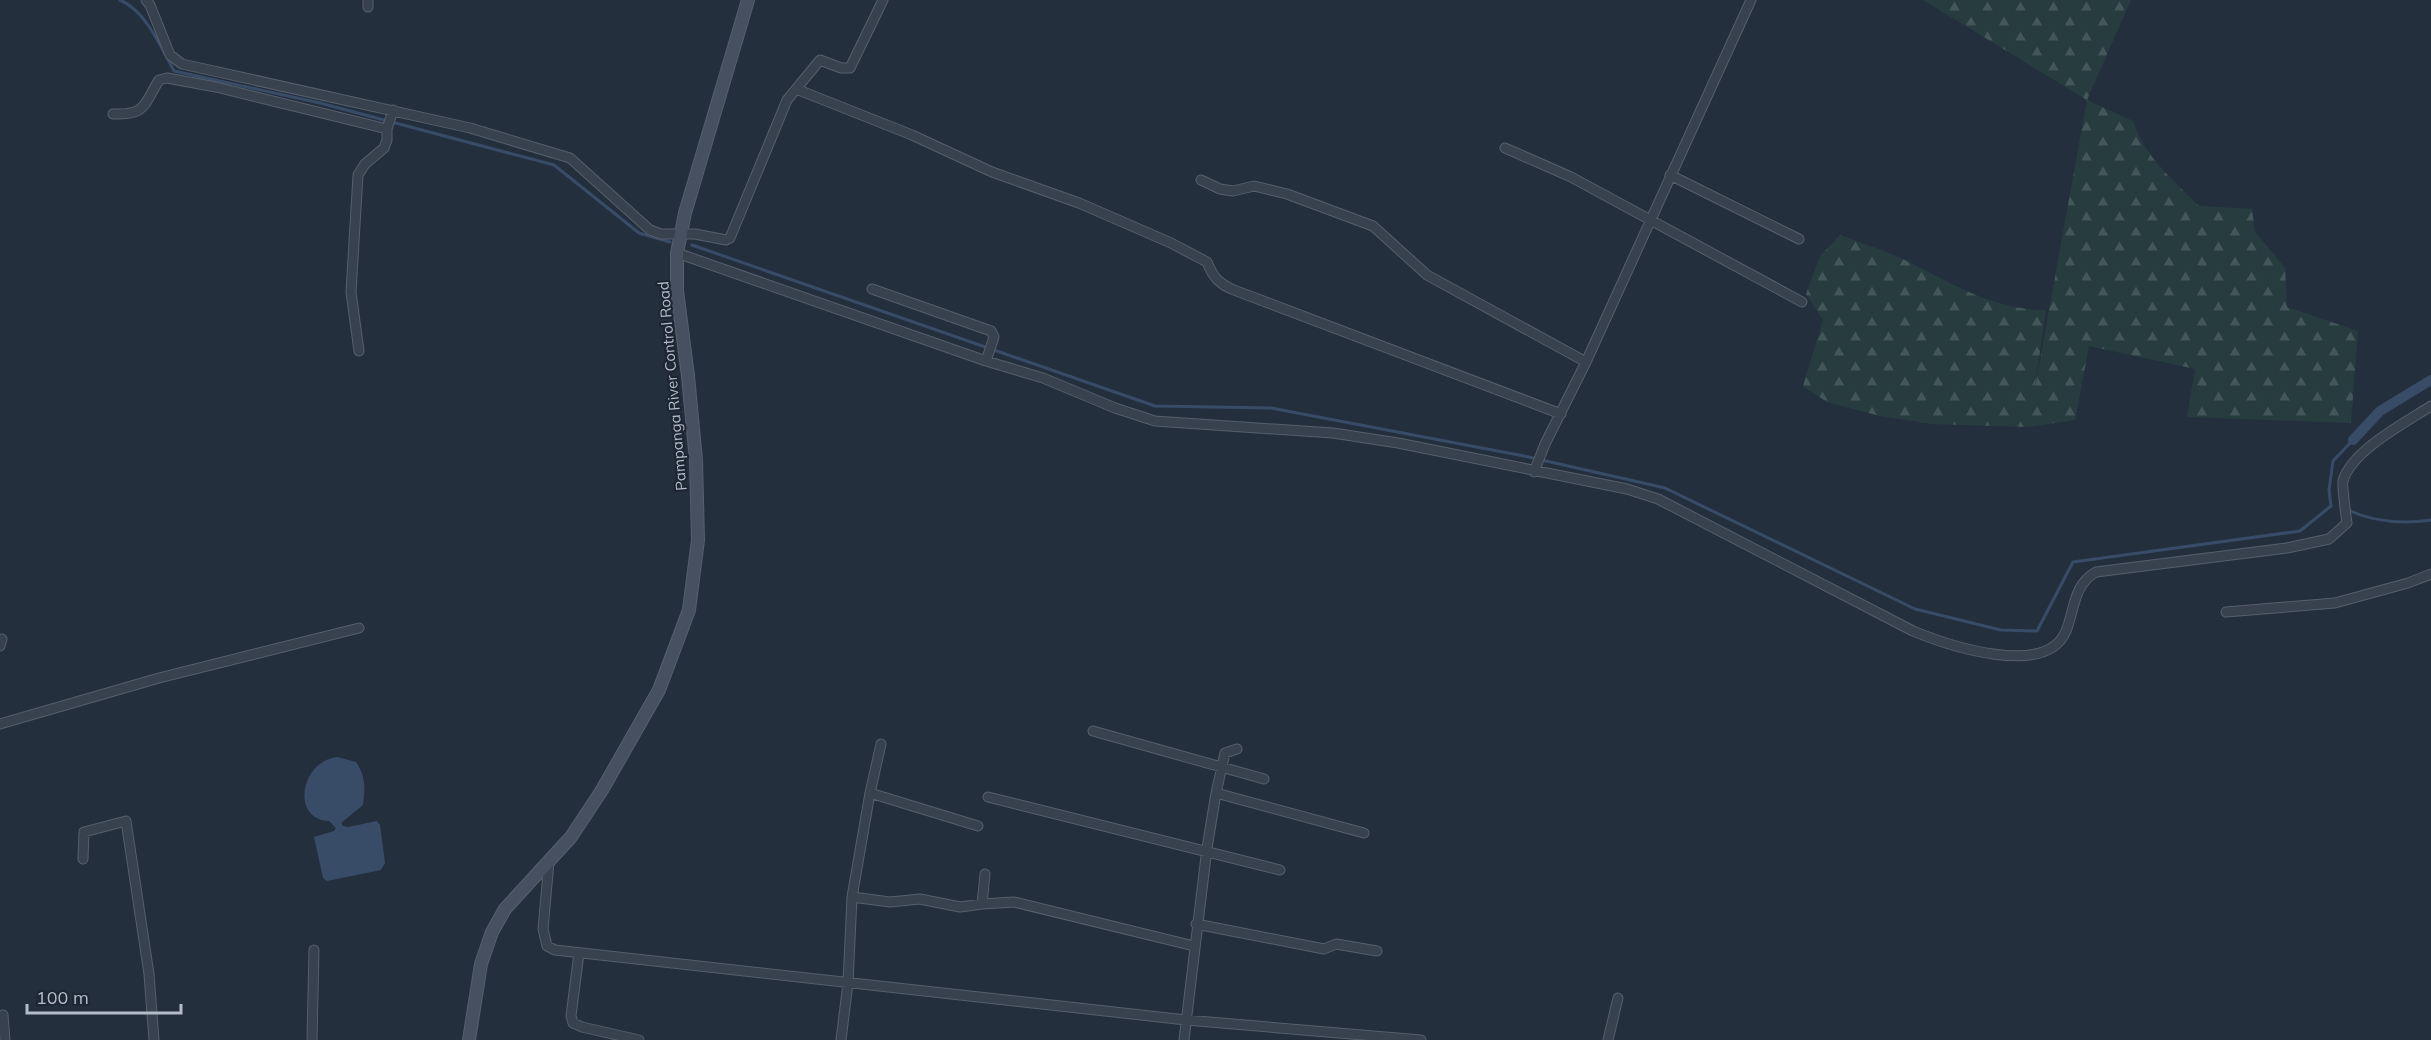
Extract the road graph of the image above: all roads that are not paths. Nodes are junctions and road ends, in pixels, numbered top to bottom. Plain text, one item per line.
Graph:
1 (146, 0) edge
2 (748, 0) edge
3 (883, 0) edge
4 (1751, 0) edge
5 (298, 89) junction
6 (796, 89) junction
7 (294, 106) junction
8 (393, 112) junction
9 (113, 114) dead end
10 (388, 127) junction
11 (1505, 148) dead end
12 (1670, 175) junction
13 (1201, 180) dead end
14 (1651, 219) junction
15 (681, 235) junction
16 (1799, 239) dead end
17 (677, 252) junction
18 (872, 288) dead end
19 (1802, 302) dead end
20 (359, 351) dead end
21 (986, 359) junction
22 (1586, 362) junction
23 (2431, 406) edge
24 (1561, 414) junction
25 (1535, 469) junction
26 (2431, 574) edge
27 (2226, 612) dead end
28 (359, 628) dead end
29 (0, 724) edge
30 (1093, 731) dead end
31 (881, 744) dead end
32 (1237, 749) dead end
33 (1222, 766) junction
34 (1264, 779) dead end
35 (870, 793) junction
36 (1216, 793) junction
37 (987, 797) dead end
38 (978, 826) dead end
39 (1364, 833) dead end
40 (1206, 853) junction
41 (83, 859) dead end
42 (549, 862) junction
43 (1280, 870) dead end
44 (986, 874) dead end
45 (852, 897) junction
46 (982, 904) junction
47 (1196, 924) junction
48 (1194, 946) junction
49 (314, 950) dead end
50 (1377, 951) dead end
51 (579, 953) junction
52 (848, 983) junction
53 (1618, 998) dead end
54 (3, 1015) dead end
55 (1186, 1020) junction
56 (5, 1040) edge
57 (154, 1040) edge
58 (312, 1040) edge
59 (469, 1040) edge
60 (639, 1040) edge
61 (842, 1040) edge
62 (1184, 1040) edge
63 (1421, 1040) edge
64 (1608, 1040) edge

1 - 5 street
2 - 15 main road, Pampanga River Control Road
3 - 6 street
4 - 12 street
5 - 7 street
5 - 8 street
6 - 15 street
6 - 24 street
7 - 9 street
7 - 10 street
8 - 10 street
8 - 15 street
10 - 20 street
11 - 14 street
12 - 14 street
12 - 16 street
13 - 22 street
14 - 19 street
14 - 22 street
15 - 17 main road, Pampanga River Control Road
17 - 21 street
17 - 42 main road, Pampanga River Control Road
18 - 21 street
21 - 25 street
22 - 24 street
23 - 25 street
24 - 25 street
26 - 27 street
28 - 29 street
30 - 33 street
31 - 35 street
32 - 33 street
33 - 34 street
33 - 36 street
35 - 38 street
35 - 45 street
36 - 39 street
36 - 40 street
37 - 40 street
40 - 43 street
40 - 47 street
41 - 57 street
42 - 51 street
42 - 59 main road, Pampanga River Control Road
44 - 46 street
45 - 46 street
45 - 52 street
46 - 48 street
47 - 48 street
47 - 50 street
48 - 55 street
49 - 58 street
51 - 52 street
51 - 60 street
52 - 55 street
52 - 61 street
53 - 64 street
54 - 56 street
55 - 62 street
55 - 63 street

